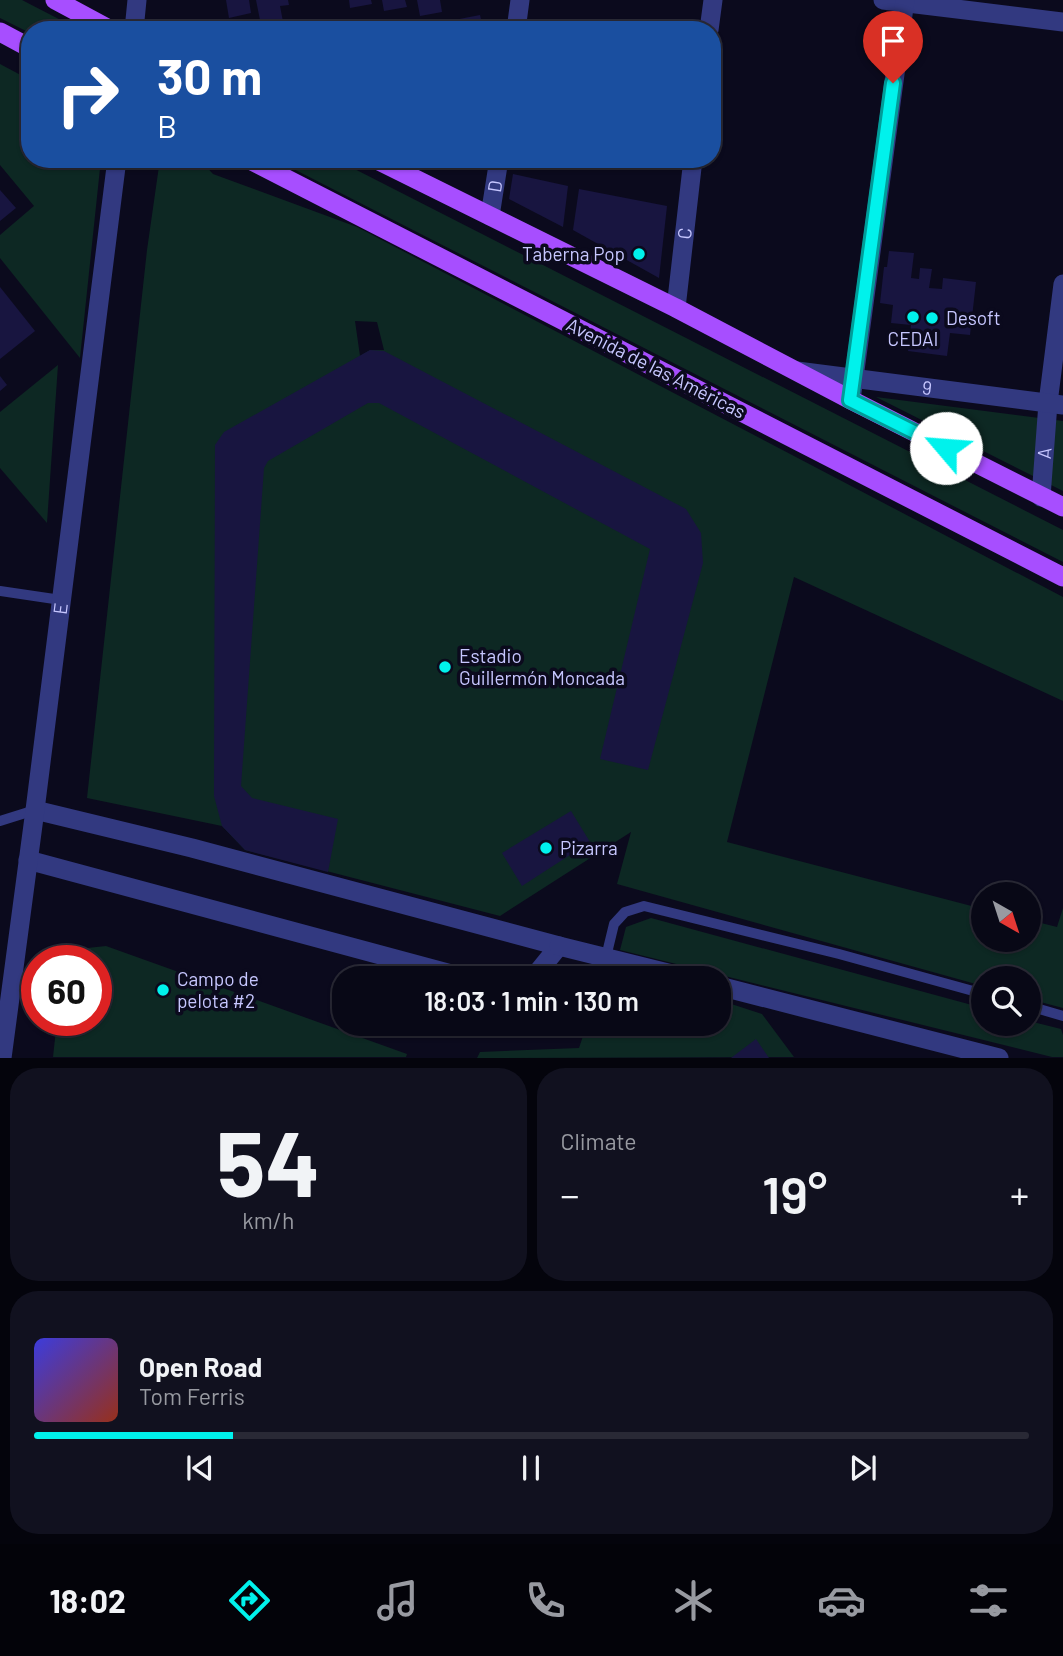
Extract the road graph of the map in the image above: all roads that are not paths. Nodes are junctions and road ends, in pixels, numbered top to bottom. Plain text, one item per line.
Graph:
1 (55, 0) edge
2 (137, 0) edge
3 (520, 0) edge
4 (713, 0) edge
5 (883, 0) edge
6 (904, 1) edge
7 (94, 21) edge
8 (135, 21) edge
9 (517, 21) edge
10 (710, 21) edge
11 (1063, 22) edge
12 (0, 32) edge
13 (21, 43) edge
14 (116, 168) edge
15 (266, 168) edge
16 (392, 168) edge
17 (498, 168) edge
18 (692, 168) edge
19 (490, 216) junction
20 (1063, 284) edge
21 (676, 308) junction
22 (793, 370) junction
23 (853, 379) junction
24 (850, 400) junction
25 (1055, 404) edge
26 (1041, 496) junction
27 (1063, 508) edge
28 (1063, 577) edge
29 (0, 591) edge
30 (61, 600) junction
31 (35, 810) junction
32 (0, 821) edge
33 (28, 860) junction
34 (559, 946) junction
35 (606, 957) junction
36 (421, 966) edge
37 (543, 966) edge
38 (641, 966) edge
39 (731, 989) edge
40 (971, 990) edge
41 (1041, 1010) edge
42 (1063, 1016) edge
43 (2, 1027) edge
44 (2, 1058) edge
45 (999, 1058) edge

1 - 7 main road
2 - 8 street
3 - 9 street
4 - 10 street
5 - 6 street
6 - 11 street
6 - 23 street
12 - 13 main road
14 - 30 street, E
15 - 28 main road, Avenida de las Américas
16 - 19 main road
17 - 19 street, D
18 - 21 street, C
19 - 21 main road
20 - 25 street, A
21 - 22 main road
22 - 23 street, 9
22 - 24 main road
23 - 24 street
23 - 25 street, 9
24 - 26 main road
25 - 26 street, A
26 - 27 main road
29 - 30 lane
30 - 31 street, E
31 - 32 lane
31 - 33 street, E
31 - 34 street
33 - 36 street
33 - 43 street, E
34 - 35 street
34 - 37 street
35 - 38 street
35 - 40 lane
39 - 45 street
41 - 42 lane
43 - 44 street, E

